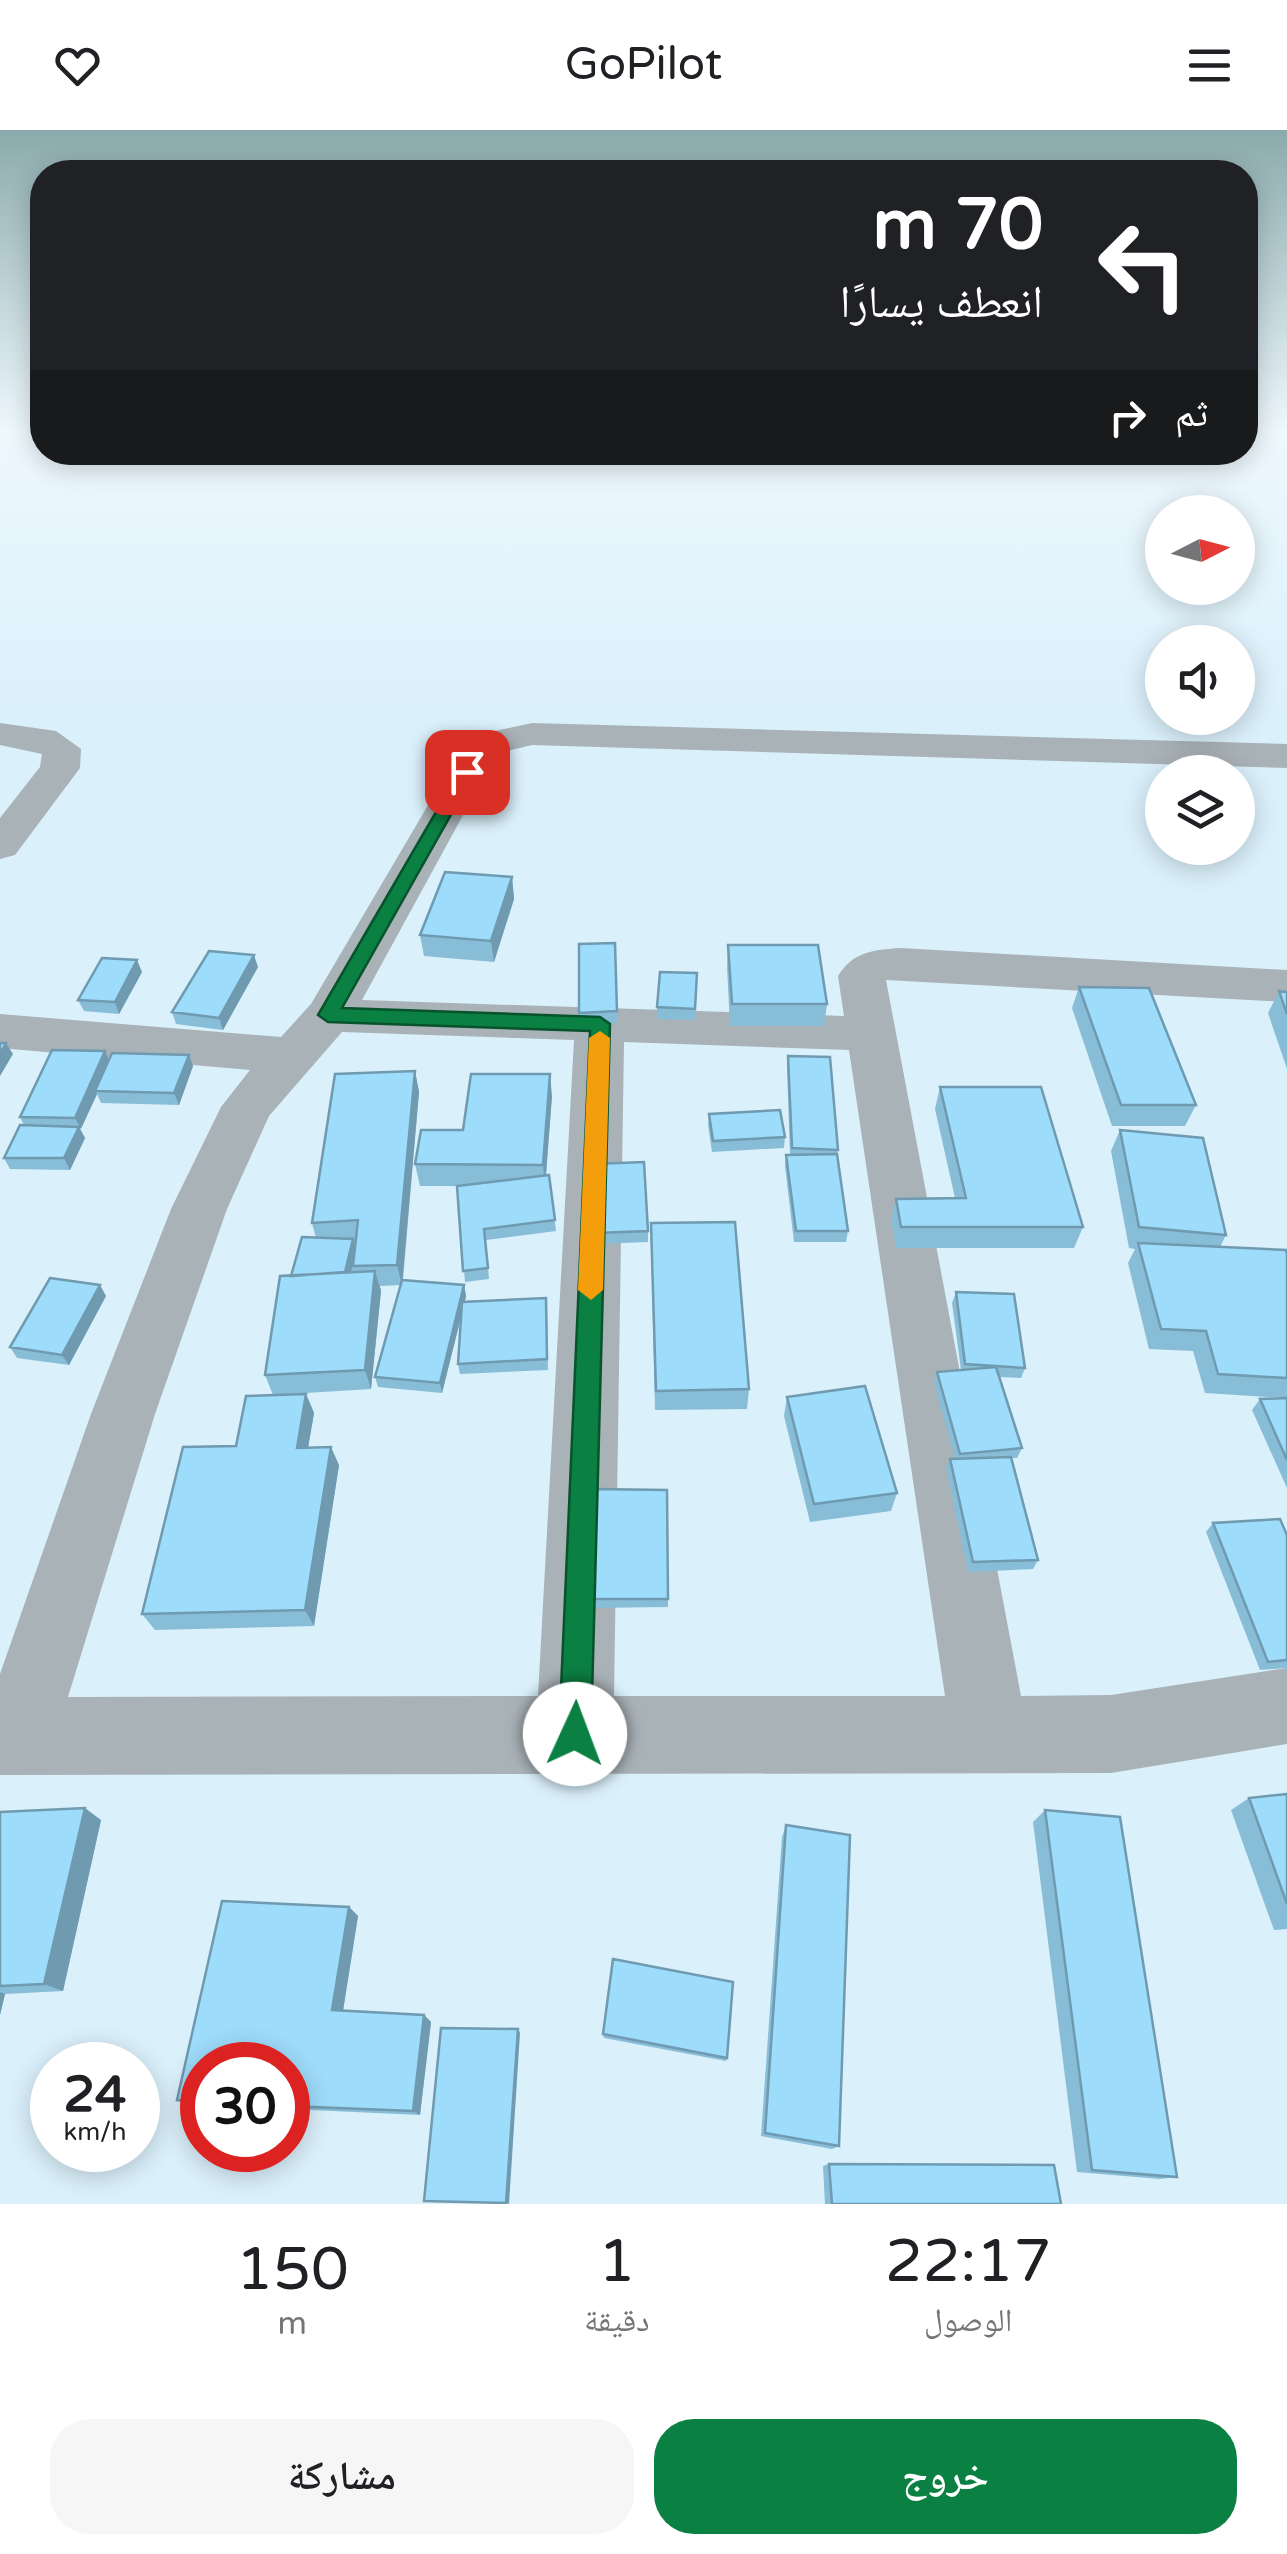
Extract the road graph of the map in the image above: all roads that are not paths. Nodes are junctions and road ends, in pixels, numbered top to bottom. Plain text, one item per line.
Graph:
1 (0, 734) edge
2 (1287, 756) edge
3 (0, 846) edge
4 (1287, 986) edge
5 (600, 1024) junction
6 (0, 1031) edge
7 (870, 1034) junction
8 (313, 1035) junction
9 (1287, 1706) edge
10 (989, 1732) junction
11 (575, 1734) junction
12 (9, 1736) edge

1 - 3 street
2 - 8 street
4 - 7 street
5 - 7 street
5 - 8 street
5 - 11 street
6 - 8 street
7 - 10 street
8 - 12 street
9 - 10 street
10 - 11 street
11 - 12 street

